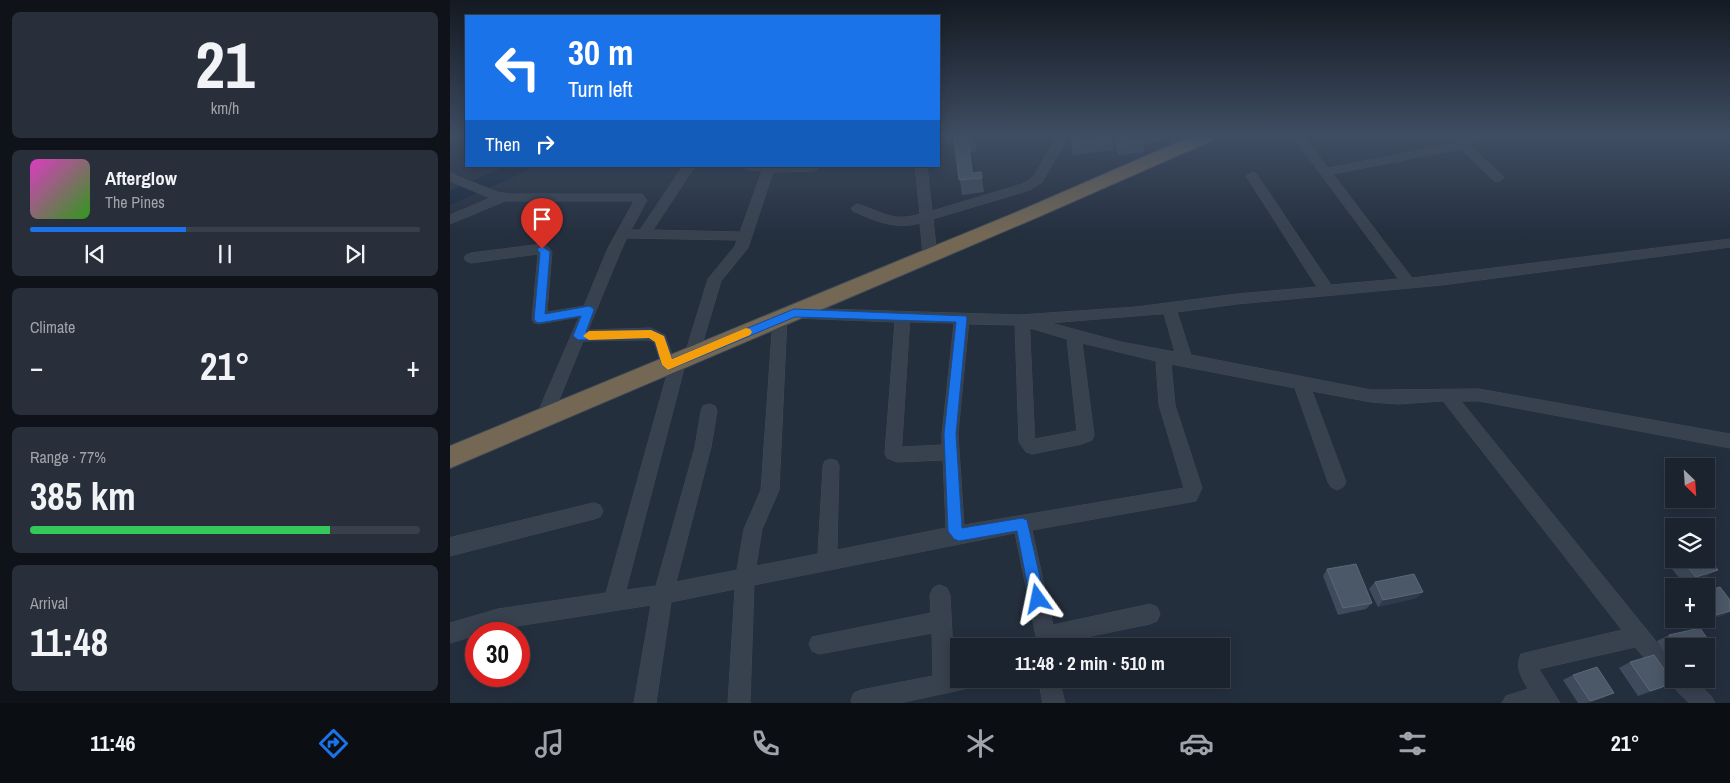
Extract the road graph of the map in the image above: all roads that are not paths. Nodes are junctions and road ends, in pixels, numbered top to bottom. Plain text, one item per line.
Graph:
1 (687, 169) edge
2 (768, 169) joint
3 (772, 169) edge
4 (922, 169) edge
5 (1044, 169) edge
6 (1119, 169) edge
7 (1324, 169) edge
8 (1343, 169) edge
9 (1488, 169) edge
10 (1326, 172) junction
11 (1252, 176) dead end
12 (453, 178) edge
13 (1498, 178) dead end
14 (498, 196) junction
15 (857, 208) dead end
16 (926, 218) junction
17 (450, 220) edge
18 (622, 234) junction
19 (643, 235) junction
20 (746, 236) junction
21 (1730, 243) edge
22 (930, 256) junction
23 (471, 258) dead end
24 (1408, 283) junction
25 (1327, 291) junction
26 (1169, 308) junction
27 (589, 310) junction
28 (787, 316) junction
29 (902, 317) junction
30 (962, 318) junction
31 (1020, 320) junction
32 (578, 336) junction
33 (1074, 336) junction
34 (1163, 357) junction
35 (680, 360) junction
36 (1185, 361) junction
37 (1301, 383) junction
38 (1447, 395) junction
39 (709, 410) dead end
40 (544, 417) junction
41 (1730, 441) edge
42 (951, 452) junction
43 (450, 456) edge
44 (831, 466) dead end
45 (1337, 482) dead end
46 (594, 511) dead end
47 (1022, 524) junction
48 (959, 534) junction
49 (450, 547) edge
50 (827, 562) junction
51 (745, 579) junction
52 (663, 594) junction
53 (940, 595) dead end
54 (613, 602) junction
55 (1150, 614) dead end
56 (941, 622) junction
57 (450, 633) edge
58 (1638, 636) junction
59 (1046, 638) edge
60 (1058, 638) edge
61 (819, 644) dead end
62 (1665, 665) edge
63 (950, 683) edge
64 (944, 684) junction
65 (1051, 688) edge
66 (1688, 688) edge
67 (1547, 699) edge
68 (861, 700) dead end
69 (645, 703) edge
70 (739, 703) edge
71 (1054, 703) edge
72 (1513, 703) edge
73 (1704, 703) edge

1 - 19 street
2 - 3 street
2 - 20 street
4 - 16 street
5 - 16 street
6 - 22 highway
7 - 10 street
8 - 10 street
9 - 13 street
10 - 24 street
11 - 25 street
12 - 14 street
14 - 17 street
14 - 18 street
15 - 16 street
16 - 22 street
18 - 19 street
18 - 27 street
19 - 20 street
20 - 35 street
21 - 24 street
22 - 28 highway
23 - 27 street
24 - 25 street
25 - 26 street
26 - 31 street
26 - 36 street
27 - 32 street
28 - 29 street
28 - 35 highway
28 - 51 street
29 - 30 street
29 - 42 street
30 - 31 street
30 - 42 street
31 - 33 street
31 - 33 street
32 - 35 street
32 - 40 street
33 - 34 street
34 - 36 street
34 - 47 street
35 - 40 highway
35 - 54 street
36 - 37 street
37 - 38 street
37 - 45 street
38 - 41 street
38 - 58 street
39 - 52 street
40 - 43 highway
42 - 48 street
44 - 50 street
46 - 49 street
47 - 48 street
47 - 59 street
48 - 50 street
50 - 51 street
51 - 52 street
51 - 70 street
52 - 54 street
52 - 69 street
53 - 56 street
54 - 57 street
55 - 60 street
56 - 61 street
56 - 64 street
58 - 62 street
58 - 67 street
63 - 64 street
64 - 68 street
65 - 71 street
66 - 73 street
67 - 72 street

